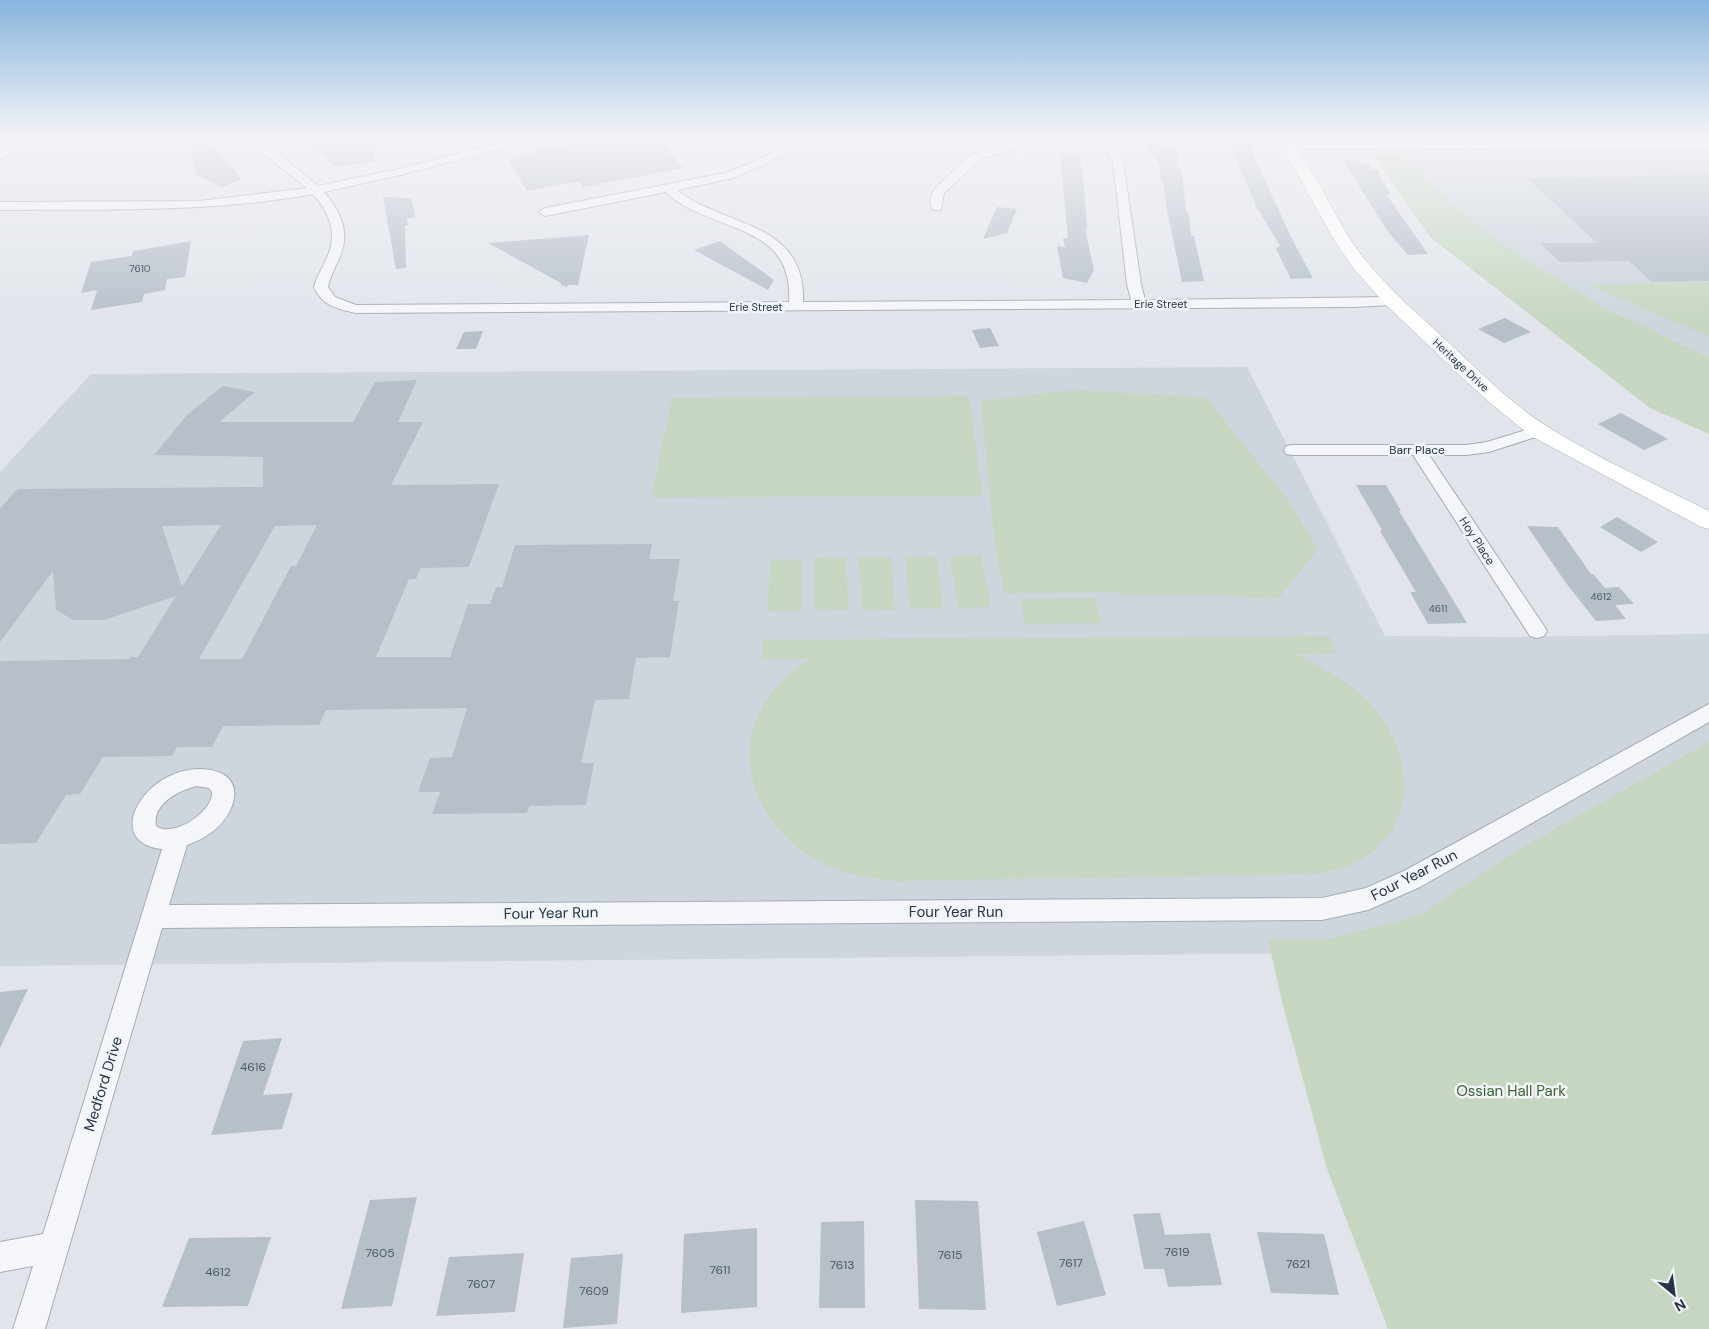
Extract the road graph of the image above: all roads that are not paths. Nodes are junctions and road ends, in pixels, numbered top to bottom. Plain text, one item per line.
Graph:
1 (253, 199) edge
2 (324, 199) edge
3 (612, 199) edge
4 (683, 199) edge
5 (935, 199) edge
6 (1123, 199) edge
7 (1318, 199) edge
8 (0, 206) edge
9 (937, 208) dead end
10 (544, 212) dead end
11 (1393, 301) junction
12 (1139, 304) junction
13 (796, 306) junction
14 (1539, 431) junction
15 (1292, 450) dead end
16 (1418, 450) junction
17 (1709, 521) edge
18 (1537, 631) dead end
19 (1709, 712) edge
20 (177, 839) dead end
21 (153, 918) junction
22 (53, 1247) junction
23 (0, 1257) edge
24 (29, 1329) edge

1 - 8 street
2 - 13 street, Erie Street
3 - 10 street
4 - 13 street
5 - 9 street
6 - 12 street
7 - 11 street, Heritage Drive
11 - 12 street, Erie Street
11 - 14 street, Heritage Drive
12 - 13 street, Erie Street
14 - 16 street, Barr Place
14 - 17 street, Heritage Drive
15 - 16 street, Barr Place
16 - 18 street, Hoy Place
19 - 21 street, Four Year Run
20 - 21 street, Medford Drive
21 - 22 street, Medford Drive
22 - 23 street
22 - 24 street, Medford Drive

